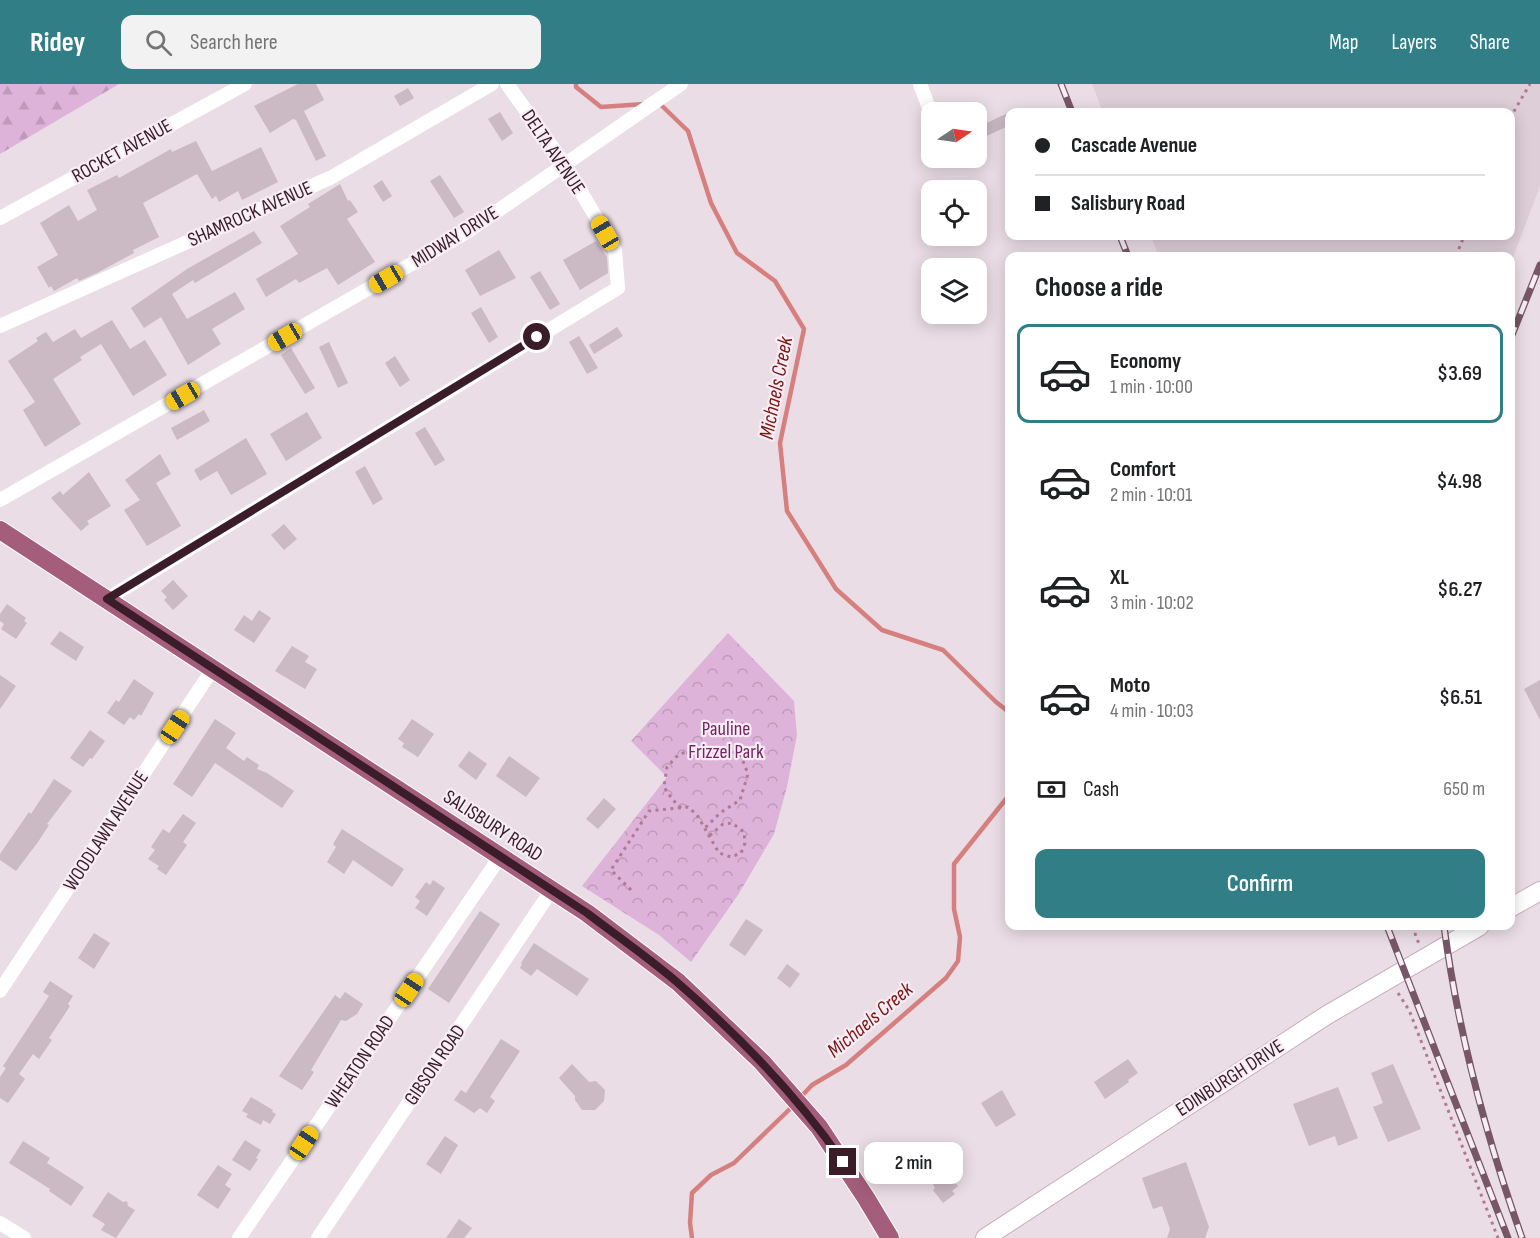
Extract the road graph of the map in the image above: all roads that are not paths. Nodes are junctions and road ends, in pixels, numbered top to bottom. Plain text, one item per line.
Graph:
1 (245, 84) edge
2 (492, 84) edge
3 (507, 84) edge
4 (920, 84) edge
5 (680, 85) edge
6 (927, 102) edge
7 (566, 166) junction
8 (0, 218) edge
9 (0, 326) edge
10 (0, 500) edge
11 (0, 530) edge
12 (107, 599) junction
13 (212, 670) junction
14 (500, 857) junction
15 (551, 891) junction
16 (1540, 891) edge
17 (1515, 905) edge
18 (1473, 930) edge
19 (0, 991) edge
20 (0, 1223) edge
21 (24, 1238) edge
22 (239, 1238) edge
23 (318, 1238) edge
24 (890, 1238) edge
25 (985, 1238) edge

1 - 8 street, ROCKET AVENUE
2 - 9 street, SHAMROCK AVENUE
3 - 7 street, DELTA AVENUE
4 - 6 street
5 - 7 street, MIDWAY DRIVE
7 - 10 street, MIDWAY DRIVE
7 - 12 street, DELTA AVENUE
11 - 12 main road, SALISBURY ROAD
12 - 13 main road, SALISBURY ROAD
13 - 14 main road, SALISBURY ROAD
13 - 19 street, WOODLAWN AVENUE
14 - 15 main road, SALISBURY ROAD
14 - 22 street, WHEATON ROAD
15 - 23 street, GIBSON ROAD
15 - 24 main road, SALISBURY ROAD
16 - 17 street
18 - 25 street, EDINBURGH DRIVE
20 - 21 street

